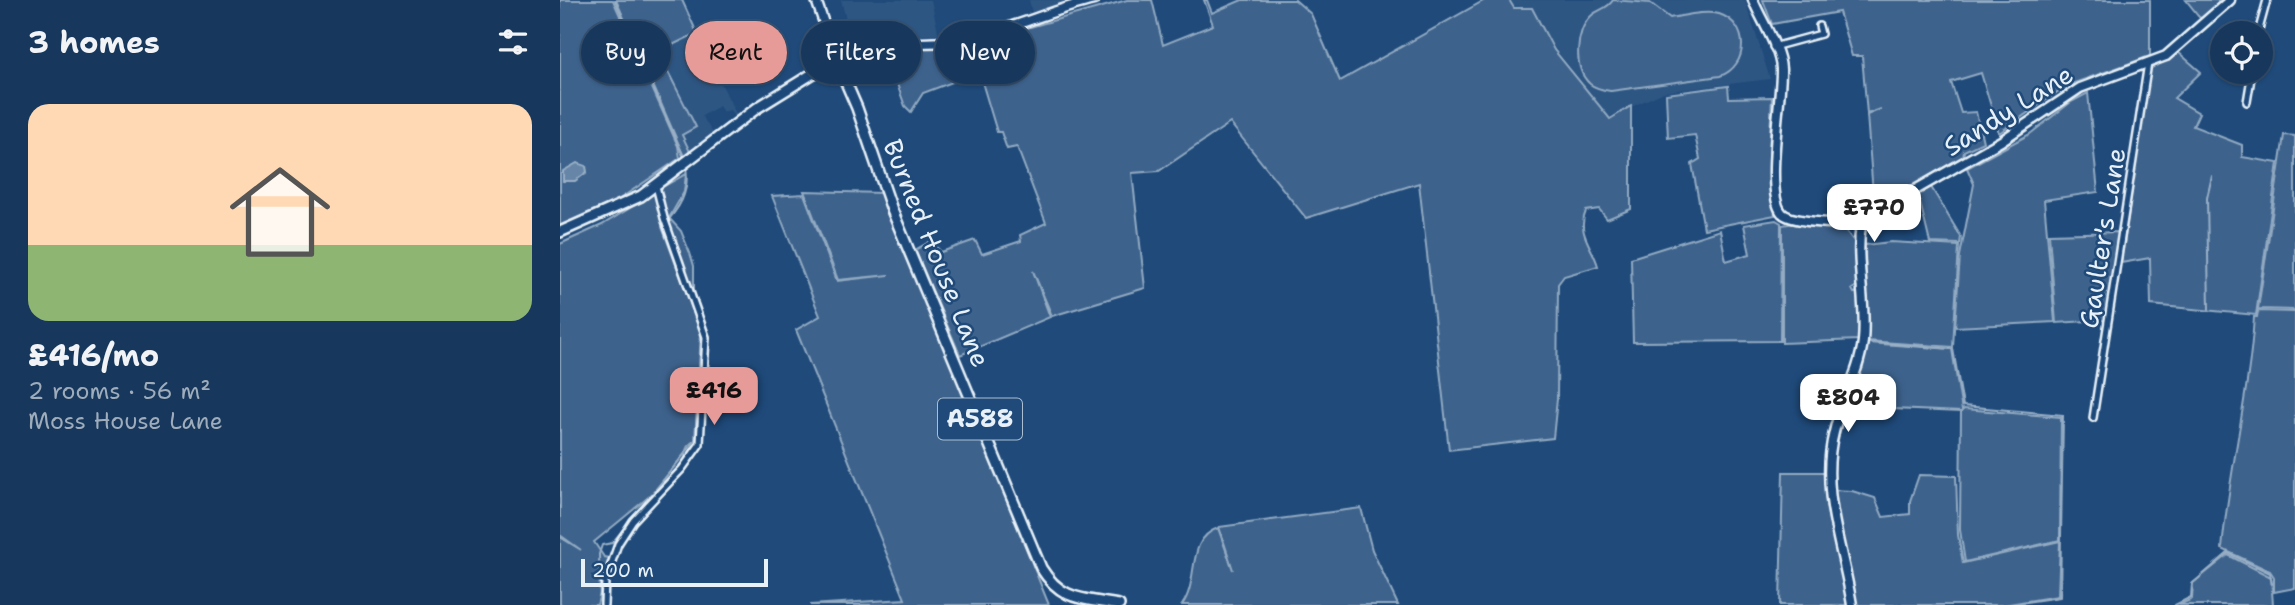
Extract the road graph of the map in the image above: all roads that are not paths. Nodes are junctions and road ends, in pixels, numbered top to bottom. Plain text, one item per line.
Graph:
1 (816, 0) edge
2 (1094, 0) edge
3 (1753, 0) edge
4 (2230, 0) edge
5 (2267, 0) edge
6 (823, 21) edge
7 (2261, 21) edge
8 (1819, 26) dead end
9 (921, 44) edge
10 (1773, 47) junction
11 (2148, 63) junction
12 (801, 81) edge
13 (847, 84) edge
14 (2250, 84) edge
15 (2248, 102) dead end
16 (656, 186) junction
17 (1861, 225) junction
18 (560, 232) edge
19 (2093, 418) dead end
20 (604, 605) edge
21 (1119, 605) edge
22 (1852, 605) edge

1 - 6 main road
2 - 9 main road
3 - 10 main road
4 - 11 main road, Sandy Lane
5 - 7 street
8 - 10 street
10 - 17 main road
11 - 17 main road, Sandy Lane
11 - 19 street, Gaulter's Lane
12 - 16 main road
13 - 21 main road, Burned House Lane / A588
14 - 15 street
16 - 18 main road
16 - 20 street
17 - 22 main road

